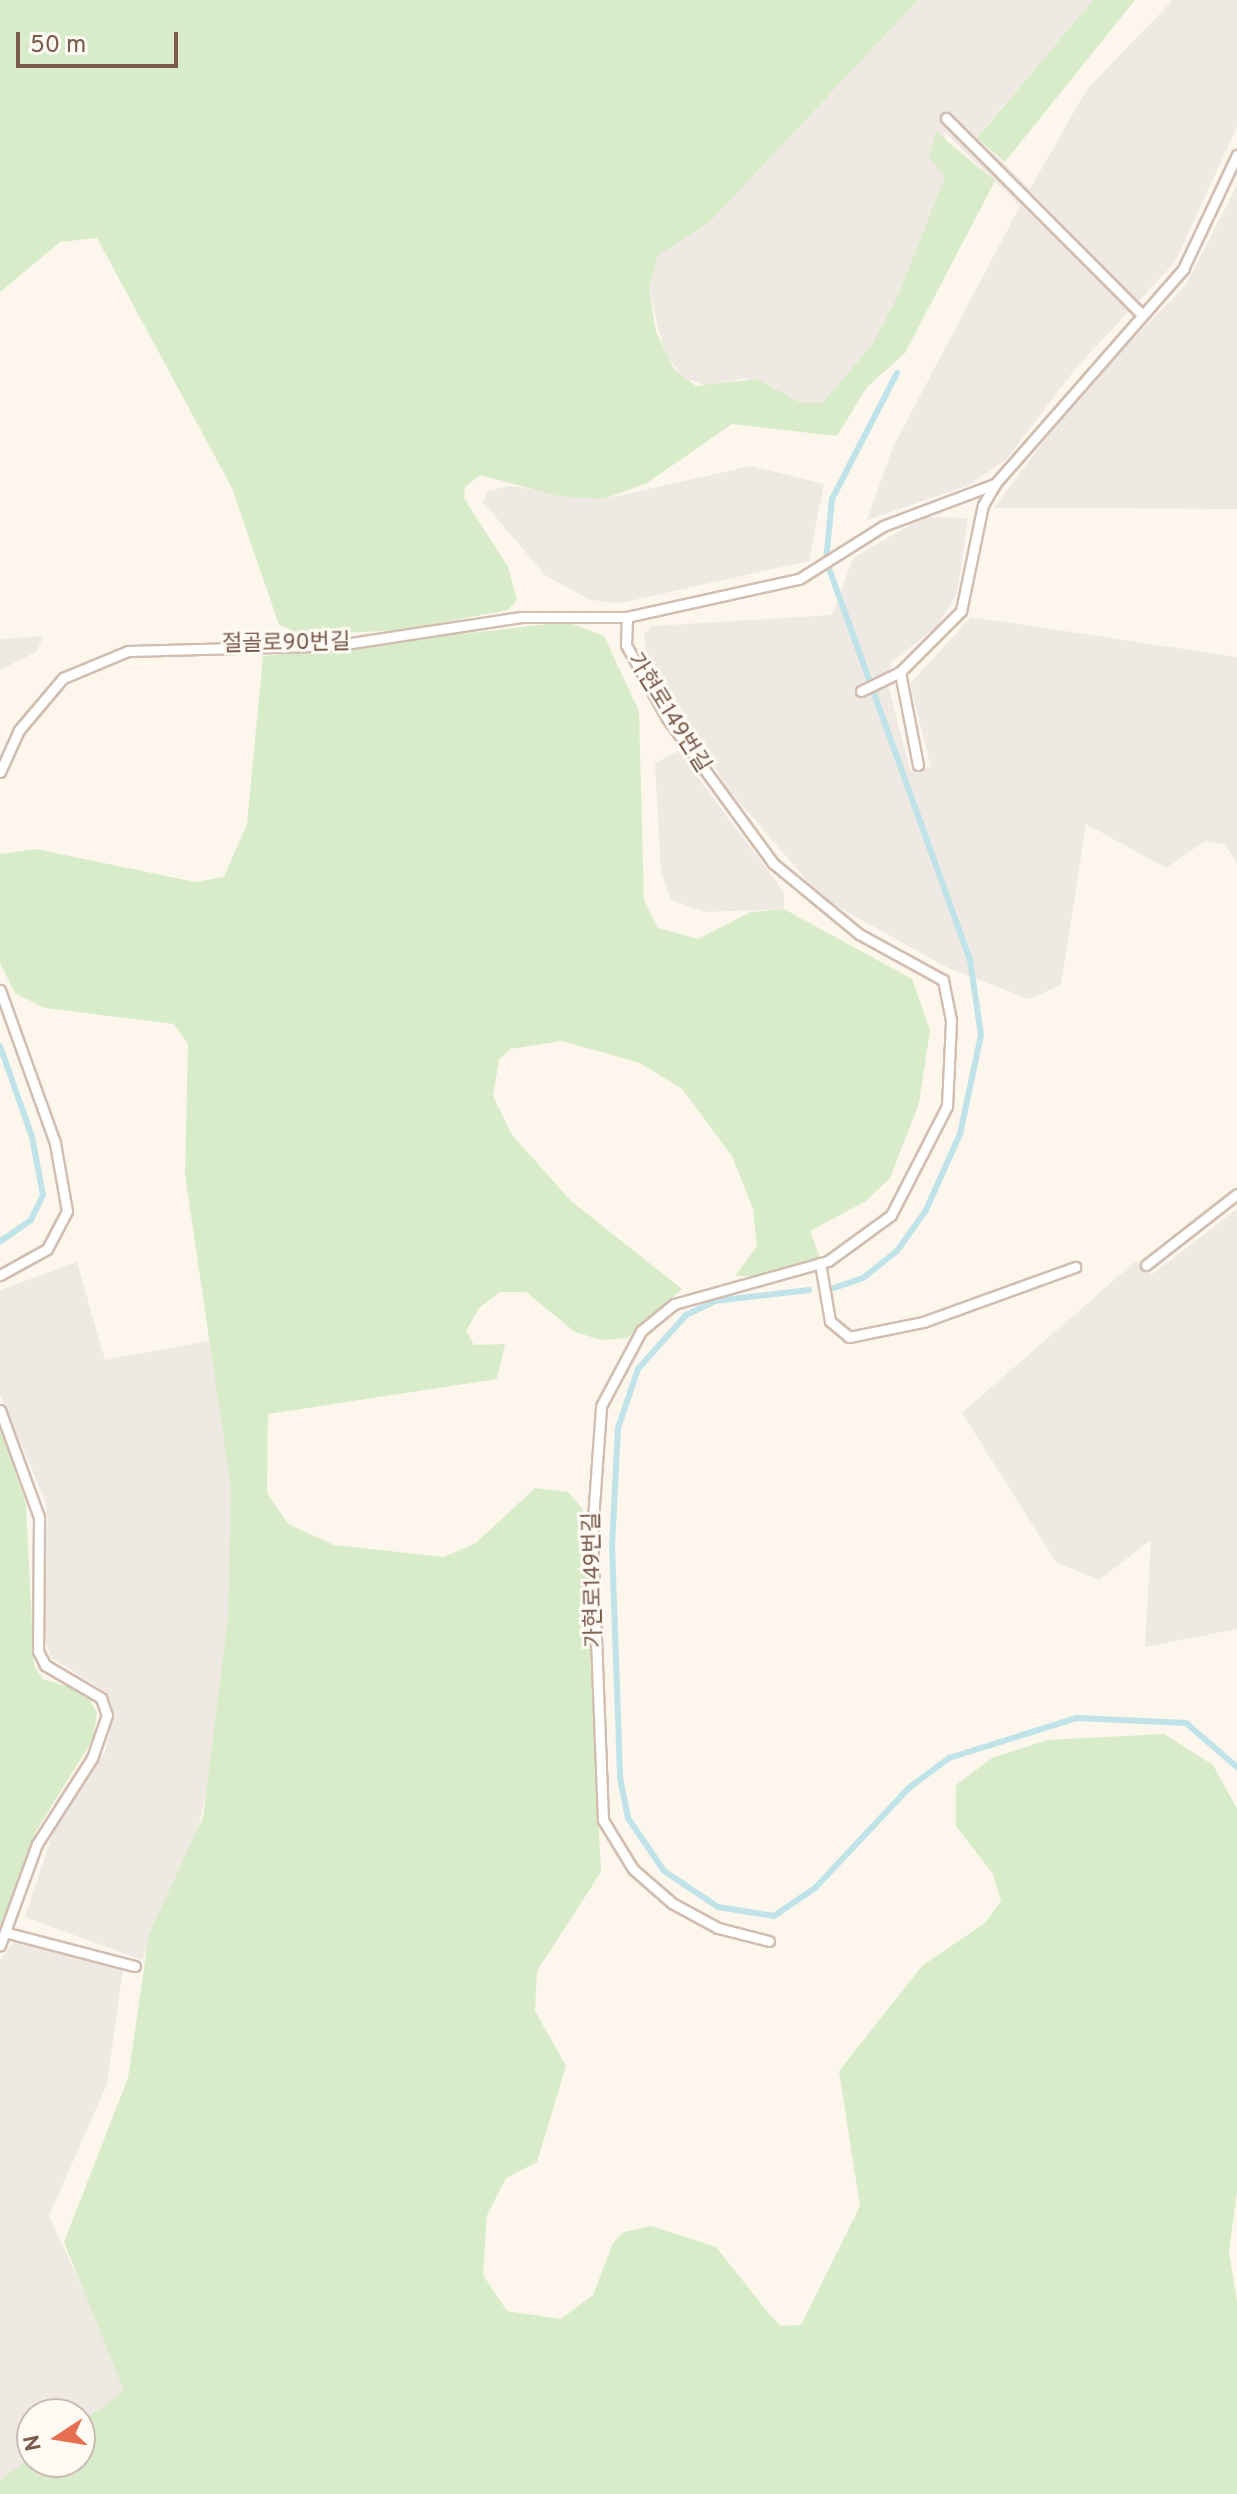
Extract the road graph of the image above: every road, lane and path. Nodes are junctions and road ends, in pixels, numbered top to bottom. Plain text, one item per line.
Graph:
1 (946, 118) dead end
2 (1237, 155) edge
3 (1140, 313) junction
4 (995, 484) junction
5 (627, 617) junction
6 (900, 672) junction
7 (861, 691) dead end
8 (918, 765) dead end
9 (0, 772) edge
10 (0, 990) edge
11 (1237, 1194) edge
12 (820, 1263) junction
13 (1146, 1265) dead end
14 (1075, 1267) dead end
15 (0, 1275) edge
16 (0, 1410) edge
17 (8, 1933) junction
18 (769, 1941) dead end
19 (0, 1945) edge
20 (135, 1966) dead end

1 - 3 lane
2 - 3 lane
3 - 4 lane
4 - 5 lane
4 - 6 lane
5 - 9 lane, 절골로90번길
5 - 12 lane, 가현로149번길
6 - 7 lane
6 - 8 lane
10 - 15 lane
11 - 13 lane
12 - 14 lane
12 - 18 lane, 가현로149번길
16 - 17 lane
17 - 19 lane
17 - 20 lane

